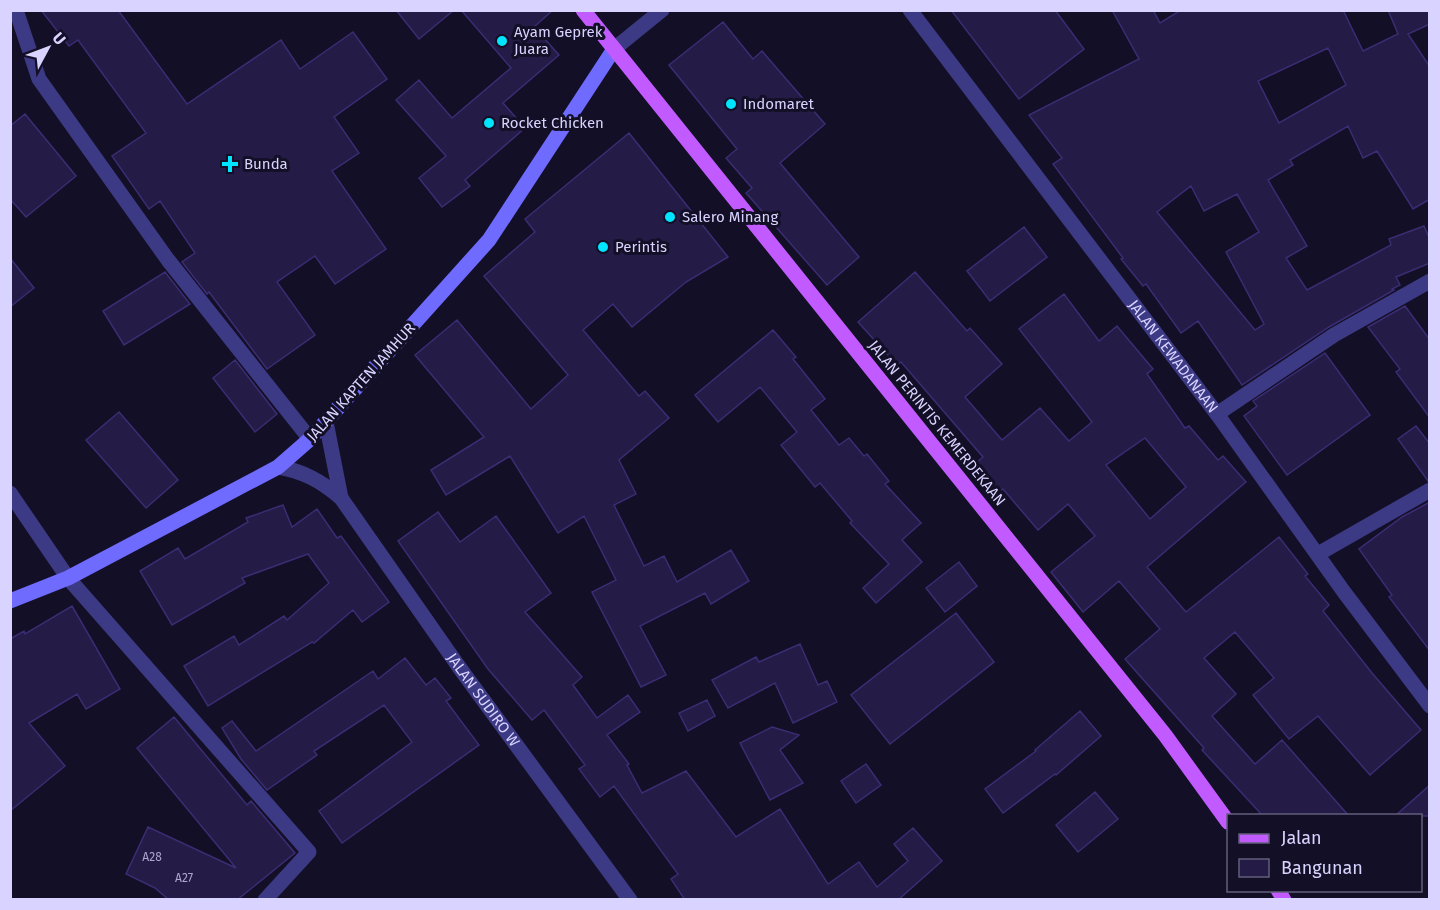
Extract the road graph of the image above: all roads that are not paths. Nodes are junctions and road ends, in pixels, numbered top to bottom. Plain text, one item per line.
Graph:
1 (16, 10) edge
2 (583, 10) edge
3 (662, 10) edge
4 (910, 10) edge
5 (614, 49) junction
6 (1430, 281) edge
7 (1217, 414) junction
8 (326, 422) junction
9 (310, 439) junction
10 (278, 466) junction
11 (1430, 490) edge
12 (10, 492) edge
13 (341, 498) junction
14 (1318, 554) junction
15 (68, 578) junction
16 (10, 601) edge
17 (1430, 706) edge
18 (1227, 821) edge
19 (629, 899) edge
20 (265, 900) edge

1 - 9 street
2 - 5 main road, JALAN PERINTIS KEMERDEKAAN
3 - 5 street
4 - 7 street, JALAN KEWADANAAN
5 - 8 main road, JALAN KAPTEN JAMHUR
5 - 18 main road, JALAN PERINTIS KEMERDEKAAN
6 - 7 street
7 - 14 street, JALAN KEWADANAAN
8 - 9 main road, JALAN KAPTEN JAMHUR
8 - 13 street
9 - 10 main road, JALAN KAPTEN JAMHUR
10 - 13 street
10 - 15 main road, JALAN KAPTEN JAMHUR
11 - 14 street
12 - 15 street
13 - 19 street, JALAN SUDIRO W
14 - 17 street, JALAN KEWADANAAN
15 - 16 main road, JALAN KAPTEN JAMHUR
15 - 20 street

